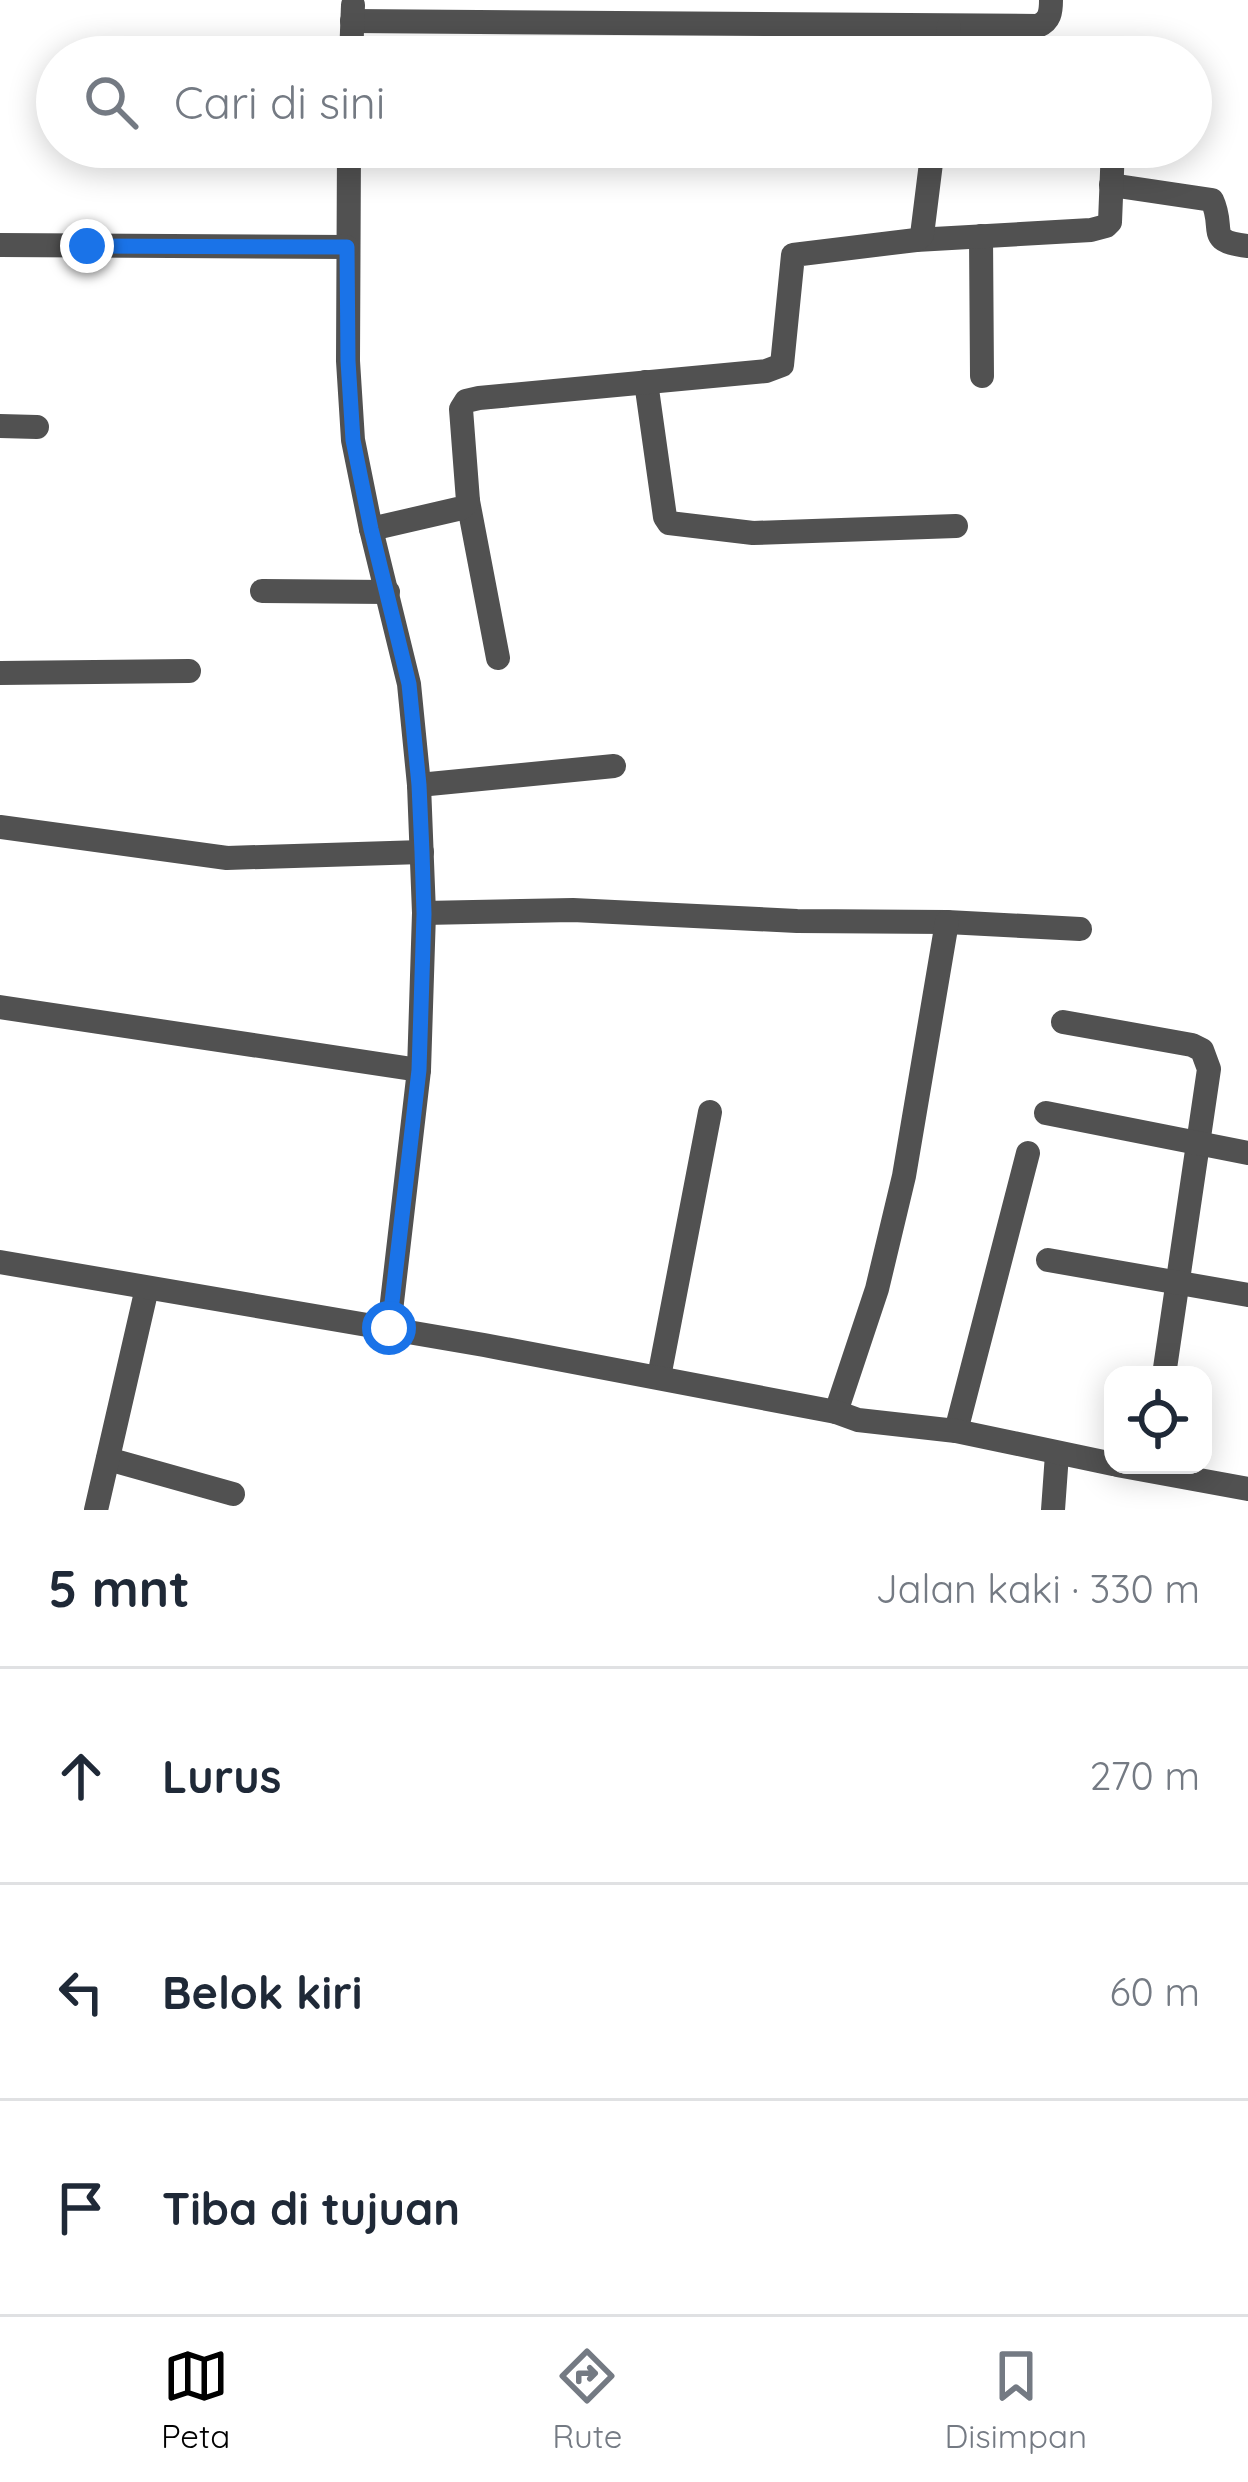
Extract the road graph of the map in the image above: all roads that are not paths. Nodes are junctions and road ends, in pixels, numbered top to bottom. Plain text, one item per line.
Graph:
1 (1051, 0) edge
2 (852, 13) edge
3 (949, 26) junction
4 (351, 36) edge
5 (948, 36) edge
6 (349, 168) edge
7 (930, 168) edge
8 (1112, 168) edge
9 (1112, 185) junction
10 (981, 236) junction
11 (916, 240) junction
12 (0, 245) edge
13 (1248, 246) edge
14 (347, 247) junction
15 (982, 376) dead end
16 (646, 382) junction
17 (0, 426) edge
18 (37, 427) dead end
19 (468, 501) junction
20 (956, 526) dead end
21 (371, 529) junction
22 (262, 591) dead end
23 (388, 592) junction
24 (498, 658) dead end
25 (189, 671) dead end
26 (0, 673) edge
27 (614, 766) dead end
28 (419, 785) junction
29 (0, 827) edge
30 (422, 852) junction
31 (424, 914) junction
32 (947, 922) junction
33 (1080, 929) dead end
34 (0, 1007) edge
35 (1063, 1022) dead end
36 (419, 1070) junction
37 (710, 1112) dead end
38 (1046, 1113) dead end
39 (1198, 1144) junction
40 (1028, 1153) dead end
41 (1248, 1153) edge
42 (1048, 1260) dead end
43 (0, 1262) edge
44 (1178, 1284) junction
45 (147, 1288) junction
46 (1248, 1295) edge
47 (389, 1328) junction
48 (661, 1363) junction
49 (1165, 1366) edge
50 (836, 1412) junction
51 (956, 1431) junction
52 (108, 1459) junction
53 (1104, 1466) edge
54 (1057, 1468) junction
55 (1177, 1474) edge
56 (1248, 1489) edge
57 (233, 1494) dead end
58 (96, 1510) edge
59 (1053, 1510) edge

1 - 3 street
2 - 3 street
2 - 4 street
3 - 5 street
6 - 14 street
7 - 11 street
8 - 9 street
9 - 10 street
9 - 13 street
10 - 11 street
10 - 15 street
11 - 16 street
12 - 14 street
14 - 21 street
16 - 19 street
16 - 20 street
17 - 18 street
19 - 21 street
19 - 24 street
21 - 23 street
22 - 23 street
23 - 28 street
25 - 26 street
27 - 28 street
28 - 30 street
29 - 30 street
30 - 31 street
31 - 32 street
31 - 36 street
32 - 33 street
32 - 50 street
34 - 36 street
35 - 39 street
36 - 47 street
37 - 48 street
38 - 39 street
39 - 41 street
39 - 44 street
40 - 51 street
42 - 44 street
43 - 45 street
44 - 46 street
44 - 49 street
45 - 47 street
45 - 52 street
47 - 48 street
48 - 50 street
50 - 51 street
51 - 54 street
52 - 57 street
52 - 58 street
53 - 54 street
54 - 59 street
55 - 56 street

